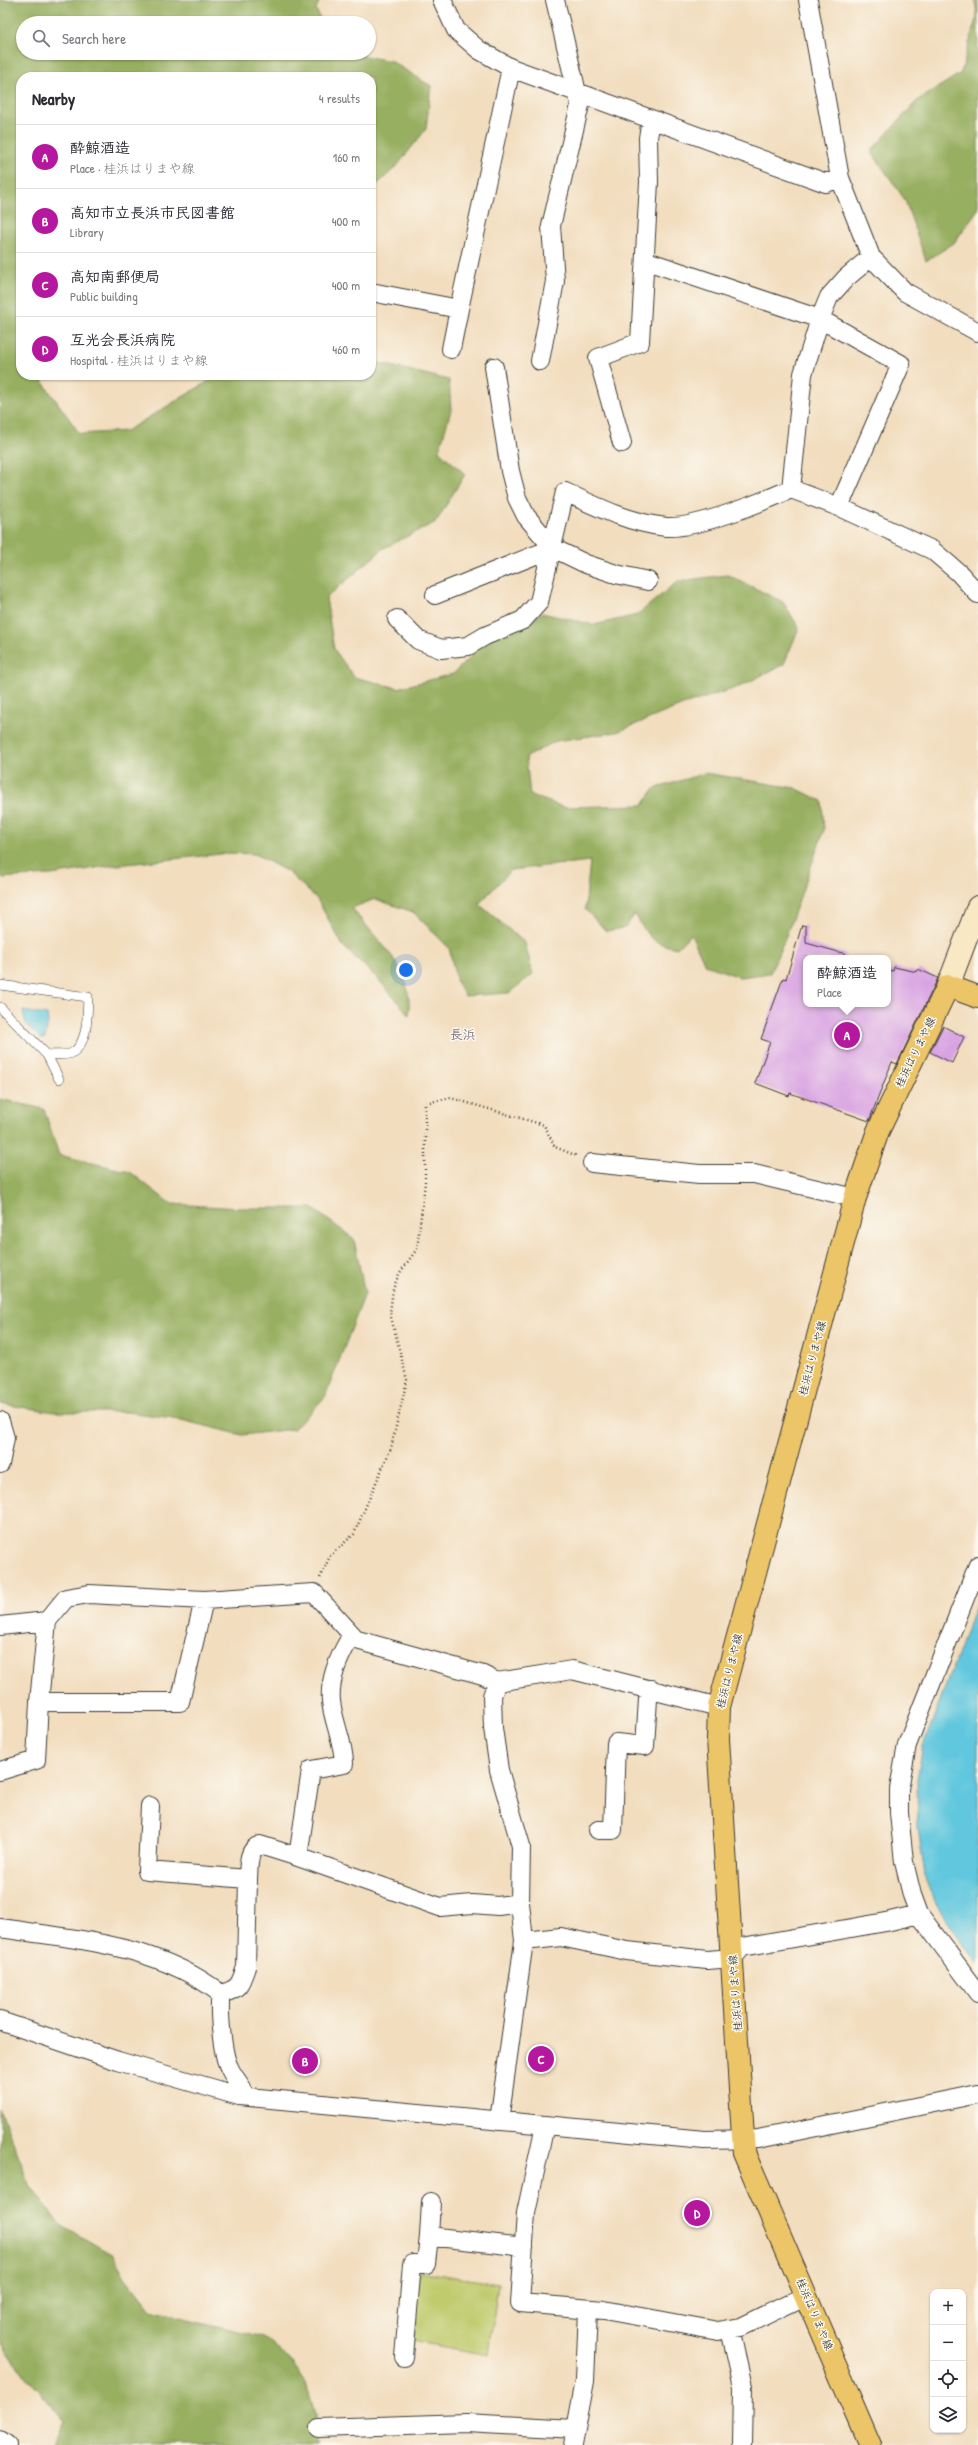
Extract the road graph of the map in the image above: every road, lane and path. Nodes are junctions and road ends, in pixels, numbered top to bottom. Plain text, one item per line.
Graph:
1 (442, 0) edge
2 (555, 0) edge
3 (808, 0) edge
4 (511, 68) junction
5 (577, 92) junction
6 (651, 119) junction
7 (840, 178) junction
8 (871, 257) junction
9 (645, 263) junction
10 (376, 293) edge
11 (459, 309) junction
12 (820, 319) junction
13 (978, 332) edge
14 (451, 349) dead end
15 (540, 361) dead end
16 (494, 367) dead end
17 (622, 443) dead end
18 (791, 489) junction
19 (839, 508) junction
20 (553, 548) junction
21 (648, 581) dead end
22 (978, 594) edge
23 (435, 595) dead end
24 (397, 619) dead end
25 (978, 907) edge
26 (0, 985) edge
27 (948, 986) junction
28 (978, 997) edge
29 (0, 1007) edge
30 (47, 1055) junction
31 (58, 1079) dead end
32 (592, 1163) joint
33 (855, 1198) junction
34 (0, 1421) edge
35 (0, 1464) edge
36 (978, 1564) edge
37 (314, 1593) junction
38 (204, 1600) junction
39 (47, 1621) junction
40 (0, 1626) edge
41 (357, 1640) junction
42 (497, 1682) junction
43 (652, 1689) junction
44 (39, 1702) junction
45 (719, 1707) junction
46 (0, 1771) edge
47 (150, 1806) dead end
48 (598, 1830) dead end
49 (298, 1857) junction
50 (248, 1879) junction
51 (520, 1903) junction
52 (919, 1914) junction
53 (0, 1928) edge
54 (524, 1941) junction
55 (733, 1958) junction
56 (978, 1993) edge
57 (220, 1994) junction
58 (0, 2021) edge
59 (978, 2094) edge
60 (239, 2096) junction
61 (499, 2121) junction
62 (545, 2125) junction
63 (743, 2140) junction
64 (431, 2202) dead end
65 (429, 2236) junction
66 (524, 2248) junction
67 (807, 2295) junction
68 (588, 2310) junction
69 (730, 2329) junction
70 (404, 2357) dead end
71 (319, 2428) dead end
72 (574, 2437) edge
73 (0, 2440) edge
74 (866, 2444) edge
75 (7, 2445) edge
76 (742, 2445) edge

1 - 4 street
2 - 5 street
3 - 7 street
4 - 5 street
4 - 11 street
5 - 6 street
5 - 15 street
6 - 7 street
6 - 9 street
7 - 8 street
8 - 12 street
8 - 13 street
9 - 12 street
9 - 17 street
10 - 11 street
11 - 14 street
12 - 18 street
12 - 19 street
16 - 20 street
18 - 19 street
18 - 20 street
19 - 22 street
20 - 21 street
20 - 23 street
20 - 24 street
25 - 27 main road
26 - 30 lane
27 - 28 main road
27 - 33 main road, 桂浜はりまや線
29 - 30 lane
30 - 31 lane
32 - 33 street
32 - 37 path
33 - 45 main road, 桂浜はりまや線
34 - 35 street
36 - 52 street
37 - 38 street
37 - 41 street
38 - 39 street
38 - 44 street
39 - 40 street
39 - 44 street
41 - 42 street
41 - 49 street
42 - 43 street
42 - 51 street
43 - 45 street
43 - 48 street
44 - 46 street
45 - 55 main road, 桂浜はりまや線
47 - 50 street
49 - 50 street
49 - 51 street
50 - 57 street
51 - 54 street
52 - 55 street
52 - 56 street
53 - 57 street
54 - 55 street
54 - 61 street
55 - 63 main road, 桂浜はりまや線
57 - 60 street
58 - 60 street
59 - 63 street
60 - 61 street
61 - 62 street
62 - 63 street
62 - 66 street
63 - 67 main road, 桂浜はりまや線
64 - 65 street
65 - 66 street
65 - 70 street
66 - 68 street
67 - 69 street
67 - 74 main road, 桂浜はりまや線
68 - 69 street
68 - 72 street
69 - 76 street
71 - 72 street
73 - 75 street

